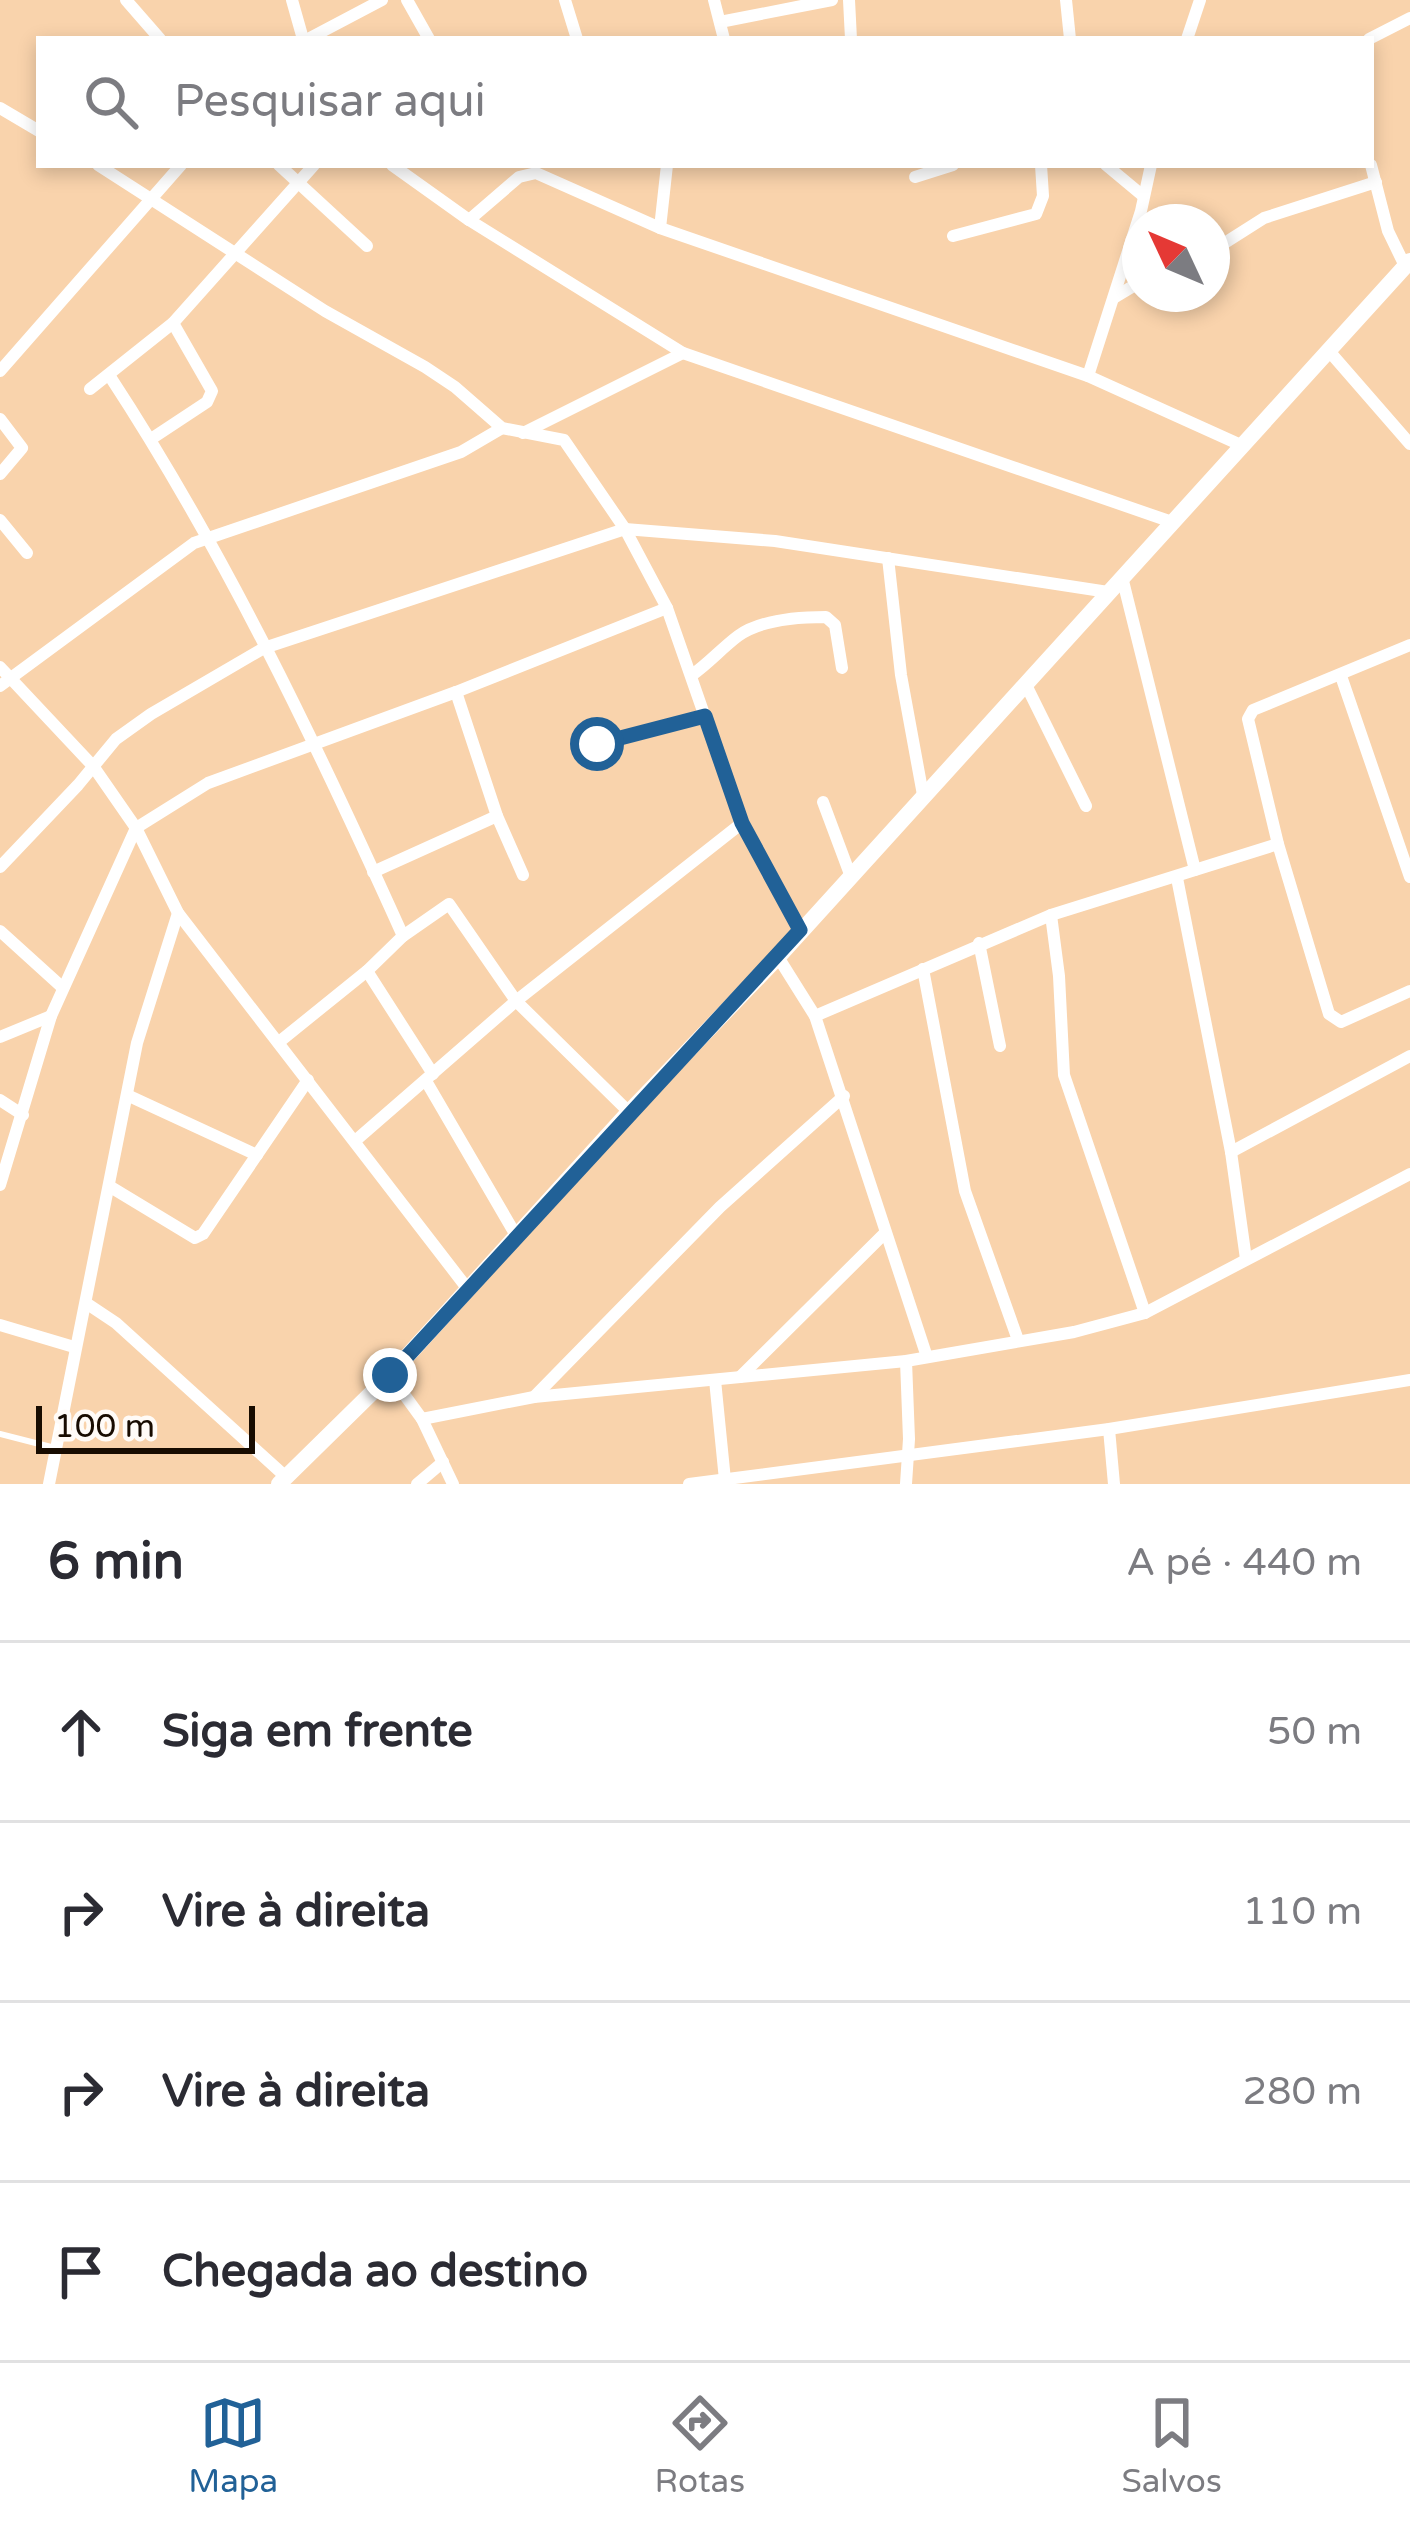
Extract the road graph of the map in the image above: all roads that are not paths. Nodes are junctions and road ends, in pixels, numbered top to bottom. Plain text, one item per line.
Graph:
1 (126, 0) edge
2 (292, 0) edge
3 (382, 0) edge
4 (406, 0) edge
5 (565, 0) edge
6 (714, 0) edge
7 (832, 0) edge
8 (848, 0) edge
9 (1066, 0) edge
10 (1200, 0) edge
11 (778, 4) edge
12 (1410, 18) edge
13 (720, 22) junction
14 (157, 36) edge
15 (305, 36) edge
16 (312, 36) edge
17 (427, 36) edge
18 (576, 36) edge
19 (723, 36) edge
20 (851, 36) edge
21 (1070, 36) edge
22 (1188, 36) edge
23 (1374, 36) edge
24 (0, 108) edge
25 (36, 129) edge
26 (103, 168) edge
27 (179, 168) edge
28 (282, 168) edge
29 (311, 168) edge
30 (396, 168) edge
31 (667, 168) edge
32 (942, 168) edge
33 (1041, 168) edge
34 (1110, 168) edge
35 (1150, 168) edge
36 (1372, 168) edge
37 (914, 177) dead end
38 (296, 182) junction
39 (1376, 182) junction
40 (1142, 195) junction
41 (153, 197) junction
42 (1143, 204) edge
43 (470, 220) junction
44 (660, 228) junction
45 (953, 236) dead end
46 (1230, 239) edge
47 (367, 246) dead end
48 (235, 252) junction
49 (1406, 272) edge
50 (1122, 277) edge
51 (1122, 293) edge
52 (1114, 298) junction
53 (173, 322) junction
54 (1329, 352) junction
55 (682, 353) junction
56 (0, 371) edge
57 (109, 375) junction
58 (1088, 376) junction
59 (90, 389) dead end
60 (0, 419) edge
61 (502, 428) junction
62 (523, 433) junction
63 (151, 439) junction
64 (1410, 444) edge
65 (1243, 446) junction
66 (0, 474) edge
67 (0, 520) edge
68 (1172, 522) junction
69 (625, 529) junction
70 (209, 537) junction
71 (27, 553) dead end
72 (888, 558) junction
73 (1115, 587) junction
74 (667, 608) junction
75 (1410, 646) edge
76 (264, 647) junction
77 (842, 668) dead end
78 (692, 675) junction
79 (1341, 676) junction
80 (3, 677) edge
81 (1026, 685) junction
82 (456, 692) junction
83 (705, 716) junction
84 (597, 744) dead end
85 (315, 745) junction
86 (93, 766) junction
87 (923, 795) junction
88 (823, 802) dead end
89 (1086, 806) dead end
90 (497, 816) junction
91 (742, 823) junction
92 (136, 828) junction
93 (1278, 844) junction
94 (0, 867) edge
95 (1195, 870) junction
96 (373, 872) junction
97 (523, 875) dead end
98 (850, 877) junction
99 (1177, 878) junction
100 (1410, 878) edge
101 (178, 913) junction
102 (1051, 915) junction
103 (800, 930) junction
104 (0, 931) edge
105 (403, 936) junction
106 (979, 943) junction
107 (778, 956) junction
108 (923, 970) junction
109 (367, 971) junction
110 (63, 988) junction
111 (1410, 992) edge
112 (516, 1001) junction
113 (51, 1016) junction
114 (815, 1016) junction
115 (0, 1037) edge
116 (279, 1042) junction
117 (1000, 1046) dead end
118 (1410, 1056) edge
119 (429, 1078) junction
120 (308, 1080) junction
121 (128, 1095) junction
122 (844, 1096) junction
123 (0, 1100) edge
124 (629, 1112) junction
125 (23, 1115) junction
126 (355, 1141) junction
127 (1231, 1152) junction
128 (257, 1155) junction
129 (1410, 1174) edge
130 (0, 1185) edge
131 (109, 1186) junction
132 (884, 1234) junction
133 (517, 1237) junction
134 (1246, 1259) junction
135 (467, 1288) junction
136 (86, 1303) junction
137 (1145, 1313) junction
138 (0, 1325) edge
139 (1018, 1340) junction
140 (74, 1347) junction
141 (927, 1357) junction
142 (906, 1361) junction
143 (390, 1375) junction
144 (740, 1377) junction
145 (715, 1380) junction
146 (1410, 1380) edge
147 (534, 1397) junction
148 (422, 1419) junction
149 (1109, 1429) junction
150 (0, 1433) edge
151 (55, 1448) junction
152 (909, 1456) junction
153 (443, 1462) junction
154 (283, 1480) edge
155 (725, 1480) junction
156 (49, 1484) edge
157 (417, 1484) edge
158 (453, 1484) edge
159 (689, 1484) edge
160 (906, 1484) edge
161 (1114, 1484) edge

1 - 14 street
2 - 15 street
3 - 16 street
4 - 17 street
5 - 18 street
6 - 13 street
7 - 11 street
8 - 20 street
9 - 21 street
10 - 22 street
11 - 13 street
12 - 23 street
13 - 19 street
24 - 25 street
26 - 41 street
27 - 41 street
28 - 38 street
29 - 38 street
30 - 43 street
31 - 44 street
32 - 37 street
33 - 45 street
34 - 40 street
35 - 40 street
36 - 39 street
38 - 47 street
38 - 48 street
39 - 46 street
39 - 49 street
40 - 42 street
41 - 48 street
41 - 56 street
43 - 44 street
43 - 55 street
44 - 58 street
48 - 53 street
48 - 61 street
49 - 54 street
50 - 52 street
51 - 52 street
52 - 58 street
53 - 57 street
53 - 63 street
54 - 64 street
54 - 65 street
55 - 62 street
55 - 68 street
57 - 59 street
57 - 63 street
58 - 65 street
60 - 66 street
61 - 62 street
61 - 70 street
62 - 69 street
63 - 70 street
65 - 68 street
67 - 71 street
68 - 73 street
69 - 72 street
69 - 74 street
69 - 76 street
70 - 76 street
70 - 80 street
72 - 73 street
72 - 87 street
73 - 81 street
73 - 95 street
74 - 78 street
74 - 82 street
75 - 79 street
76 - 85 street
76 - 86 street
77 - 78 street
78 - 83 street
79 - 93 street
79 - 100 street
80 - 86 street
81 - 87 street
81 - 89 street
82 - 85 street
82 - 90 street
83 - 84 street
83 - 91 street
85 - 92 street
85 - 96 street
86 - 92 street
86 - 94 street
87 - 98 street
88 - 98 street
90 - 96 street
90 - 97 street
91 - 103 street
91 - 112 street
92 - 101 street
92 - 110 street
93 - 95 street
93 - 111 street
95 - 99 street
96 - 105 street
98 - 103 street
99 - 102 street
99 - 127 street
101 - 116 street
101 - 121 street
102 - 106 street
102 - 137 street
103 - 107 street
104 - 110 street
105 - 109 street
105 - 112 street
106 - 108 street
106 - 117 street
107 - 114 street
107 - 124 street
108 - 114 street
108 - 139 street
109 - 116 street
109 - 119 street
110 - 113 street
112 - 119 street
112 - 124 street
113 - 115 street
113 - 125 street
114 - 122 street
116 - 120 street
118 - 127 street
119 - 126 street
119 - 133 street
120 - 126 street
120 - 128 street
121 - 128 street
121 - 131 street
122 - 132 street
122 - 147 street
123 - 125 street
124 - 133 street
125 - 130 street
126 - 135 street
127 - 134 street
128 - 131 street
129 - 134 street
131 - 136 street
132 - 141 street
132 - 144 street
133 - 135 street
134 - 137 street
135 - 143 street
136 - 140 street
136 - 154 street
137 - 139 street
138 - 140 street
139 - 141 street
140 - 151 street
141 - 142 street
142 - 144 street
142 - 152 street
143 - 148 street
143 - 154 street
144 - 145 street
145 - 147 street
145 - 155 street
146 - 149 street
147 - 148 street
148 - 153 street
149 - 152 street
149 - 161 street
150 - 151 lane
151 - 156 street
152 - 155 street
152 - 160 street
153 - 157 street
153 - 158 street
155 - 159 street

